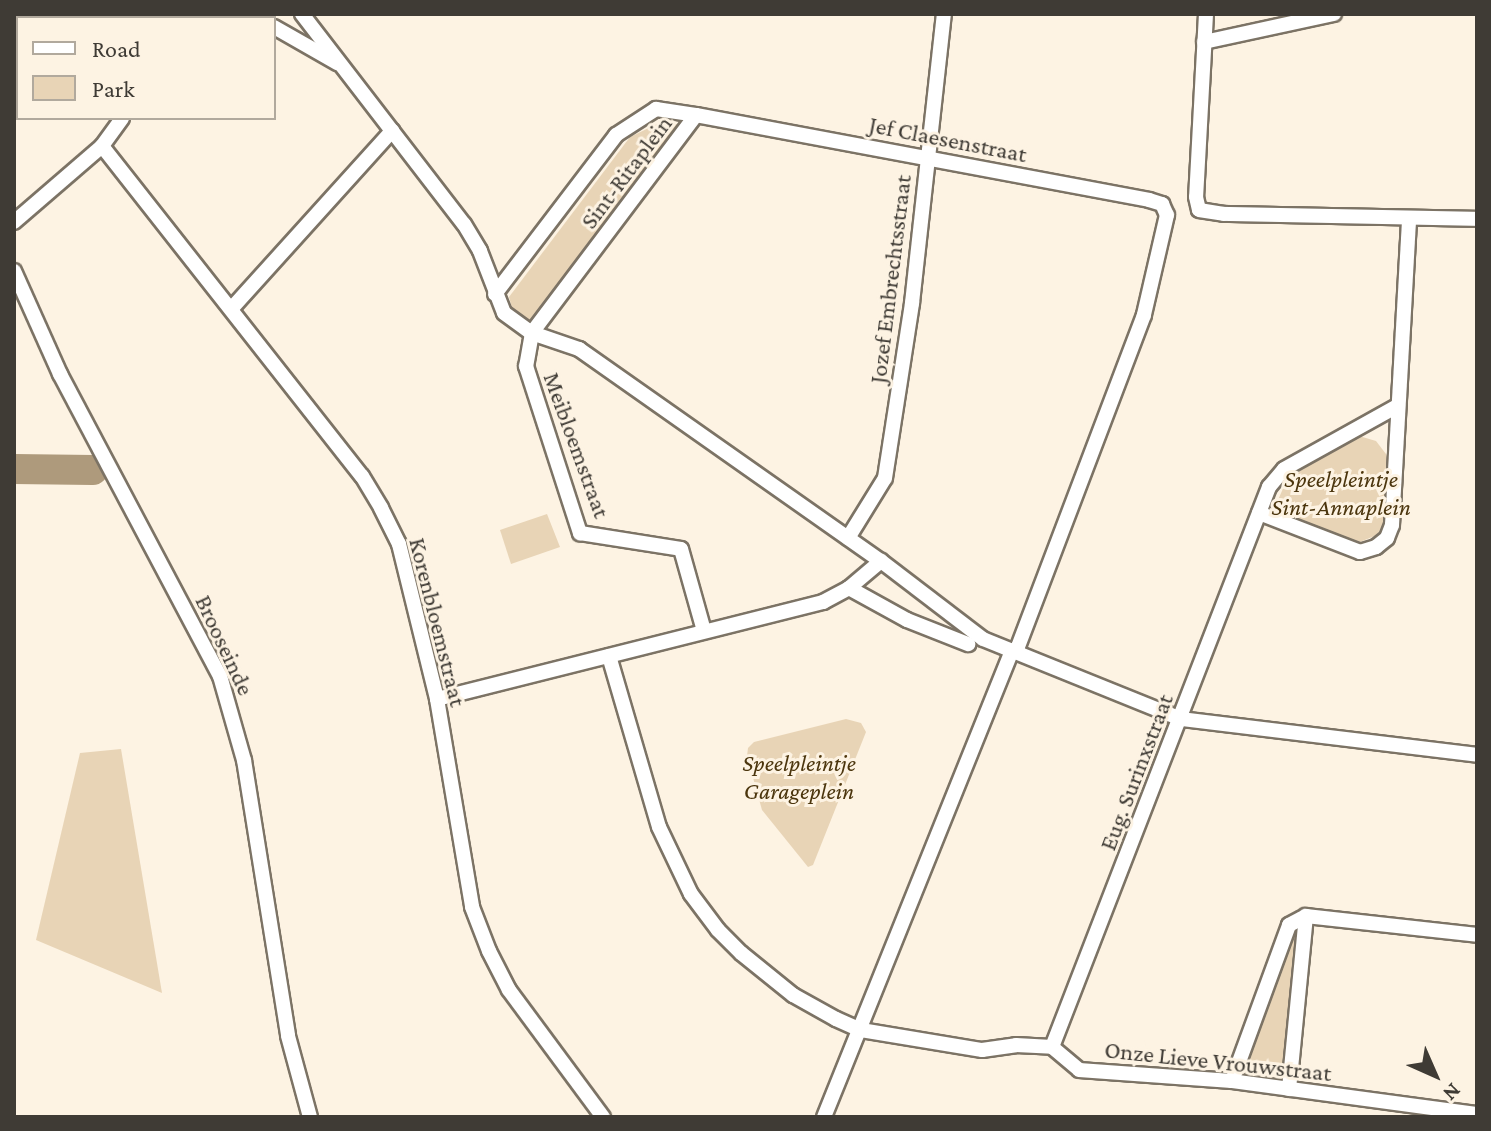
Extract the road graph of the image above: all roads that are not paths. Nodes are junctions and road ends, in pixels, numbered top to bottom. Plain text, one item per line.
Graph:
1 (302, 14) edge
2 (944, 14) edge
3 (1206, 14) edge
4 (1334, 14) edge
5 (276, 28) edge
6 (1204, 42) junction
7 (341, 65) junction
8 (696, 115) junction
9 (121, 120) edge
10 (392, 131) junction
11 (102, 146) junction
12 (927, 157) junction
13 (1409, 219) junction
14 (1477, 219) edge
15 (14, 222) edge
16 (14, 271) edge
17 (495, 294) junction
18 (232, 308) junction
19 (532, 333) junction
20 (1397, 406) junction
21 (1259, 513) junction
22 (848, 538) junction
23 (881, 561) junction
24 (849, 588) junction
25 (704, 631) junction
26 (968, 644) dead end
27 (1011, 653) junction
28 (609, 656) junction
29 (437, 699) junction
30 (1181, 719) junction
31 (1477, 755) edge
32 (1306, 916) junction
33 (1477, 935) edge
34 (861, 1030) junction
35 (1052, 1047) junction
36 (1232, 1081) junction
37 (1289, 1089) junction
38 (1477, 1114) edge
39 (310, 1117) edge
40 (603, 1117) edge
41 (824, 1117) edge

1 - 7 street
2 - 12 street, Jozef Embrechtsstraat
3 - 6 street
4 - 6 street
5 - 7 street
6 - 13 street
7 - 10 street
8 - 12 street, Jef Claesenstraat
8 - 17 street, Sint-Ritaplein
8 - 19 street, Sint-Ritaplein
9 - 11 street
10 - 17 street
10 - 18 street
11 - 15 street
11 - 18 street, Korenbloemstraat
12 - 22 street, Jozef Embrechtsstraat
12 - 27 street, Jef Claesenstraat
13 - 14 street
13 - 20 street
16 - 39 street, Brooseinde
17 - 19 street
18 - 29 street, Korenbloemstraat
19 - 22 street
19 - 25 street, Meibloemstraat
20 - 21 street, Eug. Surinxstraat
20 - 21 street
21 - 30 street, Eug. Surinxstraat
22 - 23 street
23 - 24 street
23 - 27 street
24 - 25 street
24 - 26 street
25 - 28 street
27 - 30 street
27 - 34 street
28 - 29 street
28 - 34 street
29 - 40 street, Korenbloemstraat
30 - 31 street
30 - 35 street, Eug. Surinxstraat
32 - 33 street
32 - 36 street
32 - 37 street
34 - 35 street
34 - 41 street
35 - 36 street, Onze Lieve Vrouwstraat
36 - 37 street, Onze Lieve Vrouwstraat
37 - 38 street, Onze Lieve Vrouwstraat

